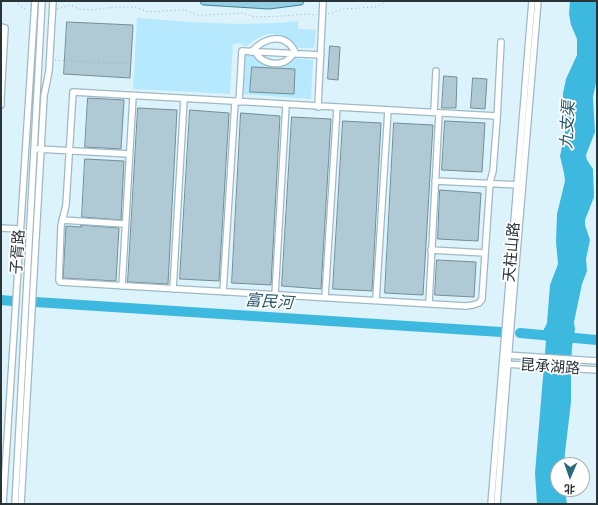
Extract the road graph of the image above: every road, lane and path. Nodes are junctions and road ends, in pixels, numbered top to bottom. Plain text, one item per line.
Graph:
1 (15, 1) edge
2 (35, 1) edge
3 (42, 1) edge
4 (53, 1) edge
5 (204, 1) edge
6 (300, 1) edge
7 (324, 1) edge
8 (389, 1) edge
9 (532, 1) edge
10 (538, 1) edge
11 (25, 9) dead end
12 (52, 12) junction
13 (323, 16) junction
14 (1, 27) edge
15 (501, 42) dead end
16 (253, 52) junction
17 (294, 54) junction
18 (321, 55) junction
19 (49, 60) junction
20 (130, 64) dead end
21 (436, 71) dead end
22 (133, 96) junction
23 (1, 97) edge
24 (184, 99) junction
25 (237, 102) junction
26 (1, 104) edge
27 (286, 105) junction
28 (318, 107) junction
29 (337, 108) junction
30 (388, 110) junction
31 (437, 113) junction
32 (497, 119) junction
33 (34, 148) junction
34 (41, 149) junction
35 (69, 151) junction
36 (129, 154) junction
37 (435, 181) junction
38 (490, 184) junction
39 (520, 185) junction
40 (62, 220) junction
41 (125, 224) junction
42 (1, 228) edge
43 (19, 229) junction
44 (431, 250) junction
45 (485, 253) junction
46 (122, 286) junction
47 (173, 289) junction
48 (223, 292) junction
49 (274, 295) junction
50 (325, 298) junction
51 (376, 300) junction
52 (429, 303) junction
53 (506, 355) junction
54 (597, 360) edge
55 (505, 364) junction
56 (597, 370) edge
57 (3, 469) edge
58 (3, 504) edge
59 (15, 504) edge
60 (21, 504) edge
61 (491, 504) edge
62 (498, 504) edge

1 - 11 path
2 - 43 street, 子胥路
3 - 33 street, 子胥路
4 - 12 street
5 - 6 main road
7 - 13 street
8 - 13 path
9 - 39 street, 天柱山路
10 - 39 street, 天柱山路
12 - 13 path
12 - 19 street
13 - 18 street
14 - 23 street
15 - 32 street
16 - 17 street
16 - 17 street
16 - 17 street
16 - 25 street
17 - 18 street
18 - 28 street
19 - 20 path
19 - 34 street
21 - 31 street
22 - 24 street
22 - 35 street
22 - 36 street
23 - 26 street
24 - 25 street
24 - 47 street
25 - 27 street
25 - 48 street
27 - 28 street
27 - 49 street
28 - 29 street
29 - 30 street
29 - 50 street
30 - 31 street
30 - 51 street
31 - 32 street
31 - 37 street
32 - 38 street
33 - 34 street
33 - 59 street, 子胥路
34 - 35 street
34 - 60 street
35 - 36 street
35 - 40 street
36 - 41 street
37 - 38 street
37 - 44 street
38 - 39 street
38 - 45 street
39 - 53 street, 天柱山路
40 - 41 street
40 - 46 street
41 - 46 street
42 - 43 street
43 - 57 street, 子胥路
44 - 45 street
44 - 52 street
45 - 52 street
46 - 47 street
47 - 48 street
48 - 49 street
49 - 50 street
50 - 51 street
51 - 52 street
53 - 54 street, 昆承湖路
53 - 55 street, 天柱山路
55 - 56 street, 昆承湖路
55 - 61 street, 天柱山路
55 - 62 street, 天柱山路
57 - 58 street, 子胥路

